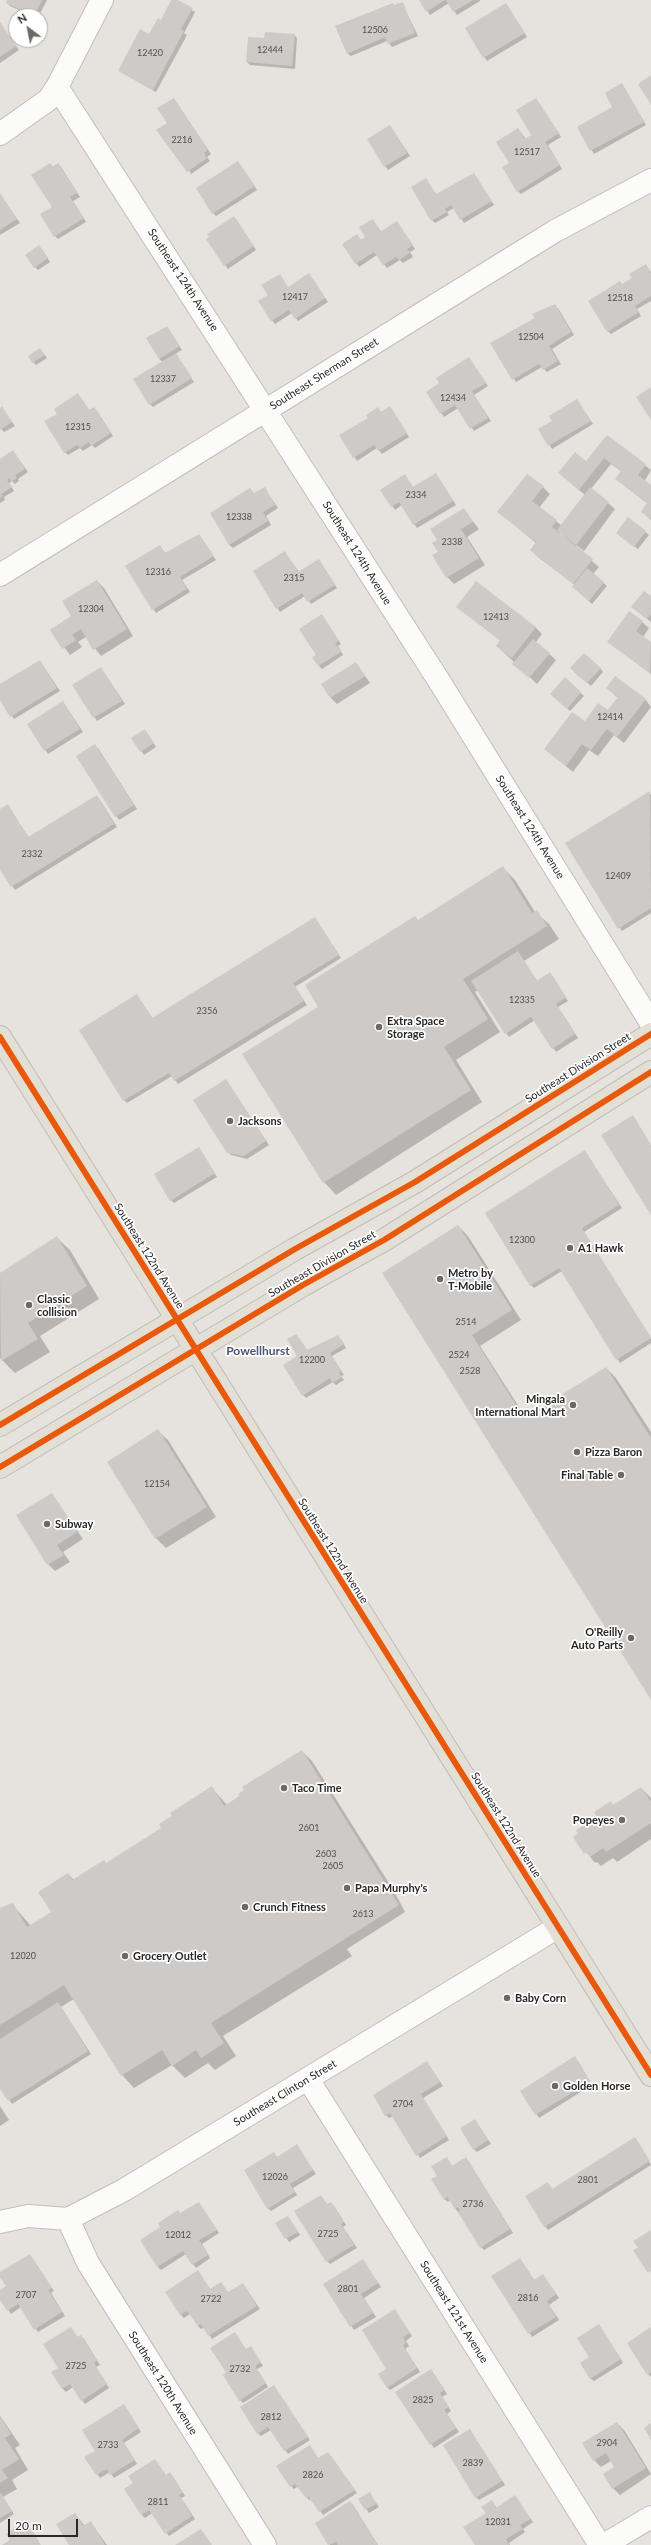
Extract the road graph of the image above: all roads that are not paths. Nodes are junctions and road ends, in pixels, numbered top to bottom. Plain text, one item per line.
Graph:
1 (102, 0) edge
2 (57, 87) junction
3 (0, 134) edge
4 (651, 180) edge
5 (267, 410) junction
6 (0, 575) edge
7 (651, 1023) edge
8 (651, 1034) edge
9 (0, 1037) edge
10 (651, 1061) edge
11 (645, 1076) edge
12 (177, 1321) junction
13 (195, 1350) junction
14 (0, 1425) edge
15 (0, 1467) edge
16 (558, 1927) junction
17 (651, 2075) edge
18 (308, 2079) junction
19 (68, 2219) junction
20 (0, 2222) edge
21 (651, 2517) edge
22 (265, 2545) edge
23 (600, 2545) edge
24 (604, 2545) edge

1 - 2 street
2 - 3 street
2 - 5 street, Southeast 124th Avenue
4 - 5 street, Southeast Sherman Street
5 - 6 street, Southeast Sherman Street
5 - 7 street, Southeast 124th Avenue
8 - 12 main road, Southeast Division Street
9 - 12 main road, Southeast 122nd Avenue
10 - 11 main road
11 - 13 main road, Southeast Division Street
12 - 13 main road, Southeast 122nd Avenue
12 - 14 main road, Southeast Division Street
13 - 15 main road, Southeast Division Street
13 - 16 main road, Southeast 122nd Avenue
16 - 17 main road, Southeast 122nd Avenue
16 - 18 street, Southeast Clinton Street
18 - 19 street, Southeast Clinton Street
18 - 23 street, Southeast 121st Avenue
19 - 20 street
19 - 22 street, Southeast 120th Avenue
21 - 24 street

